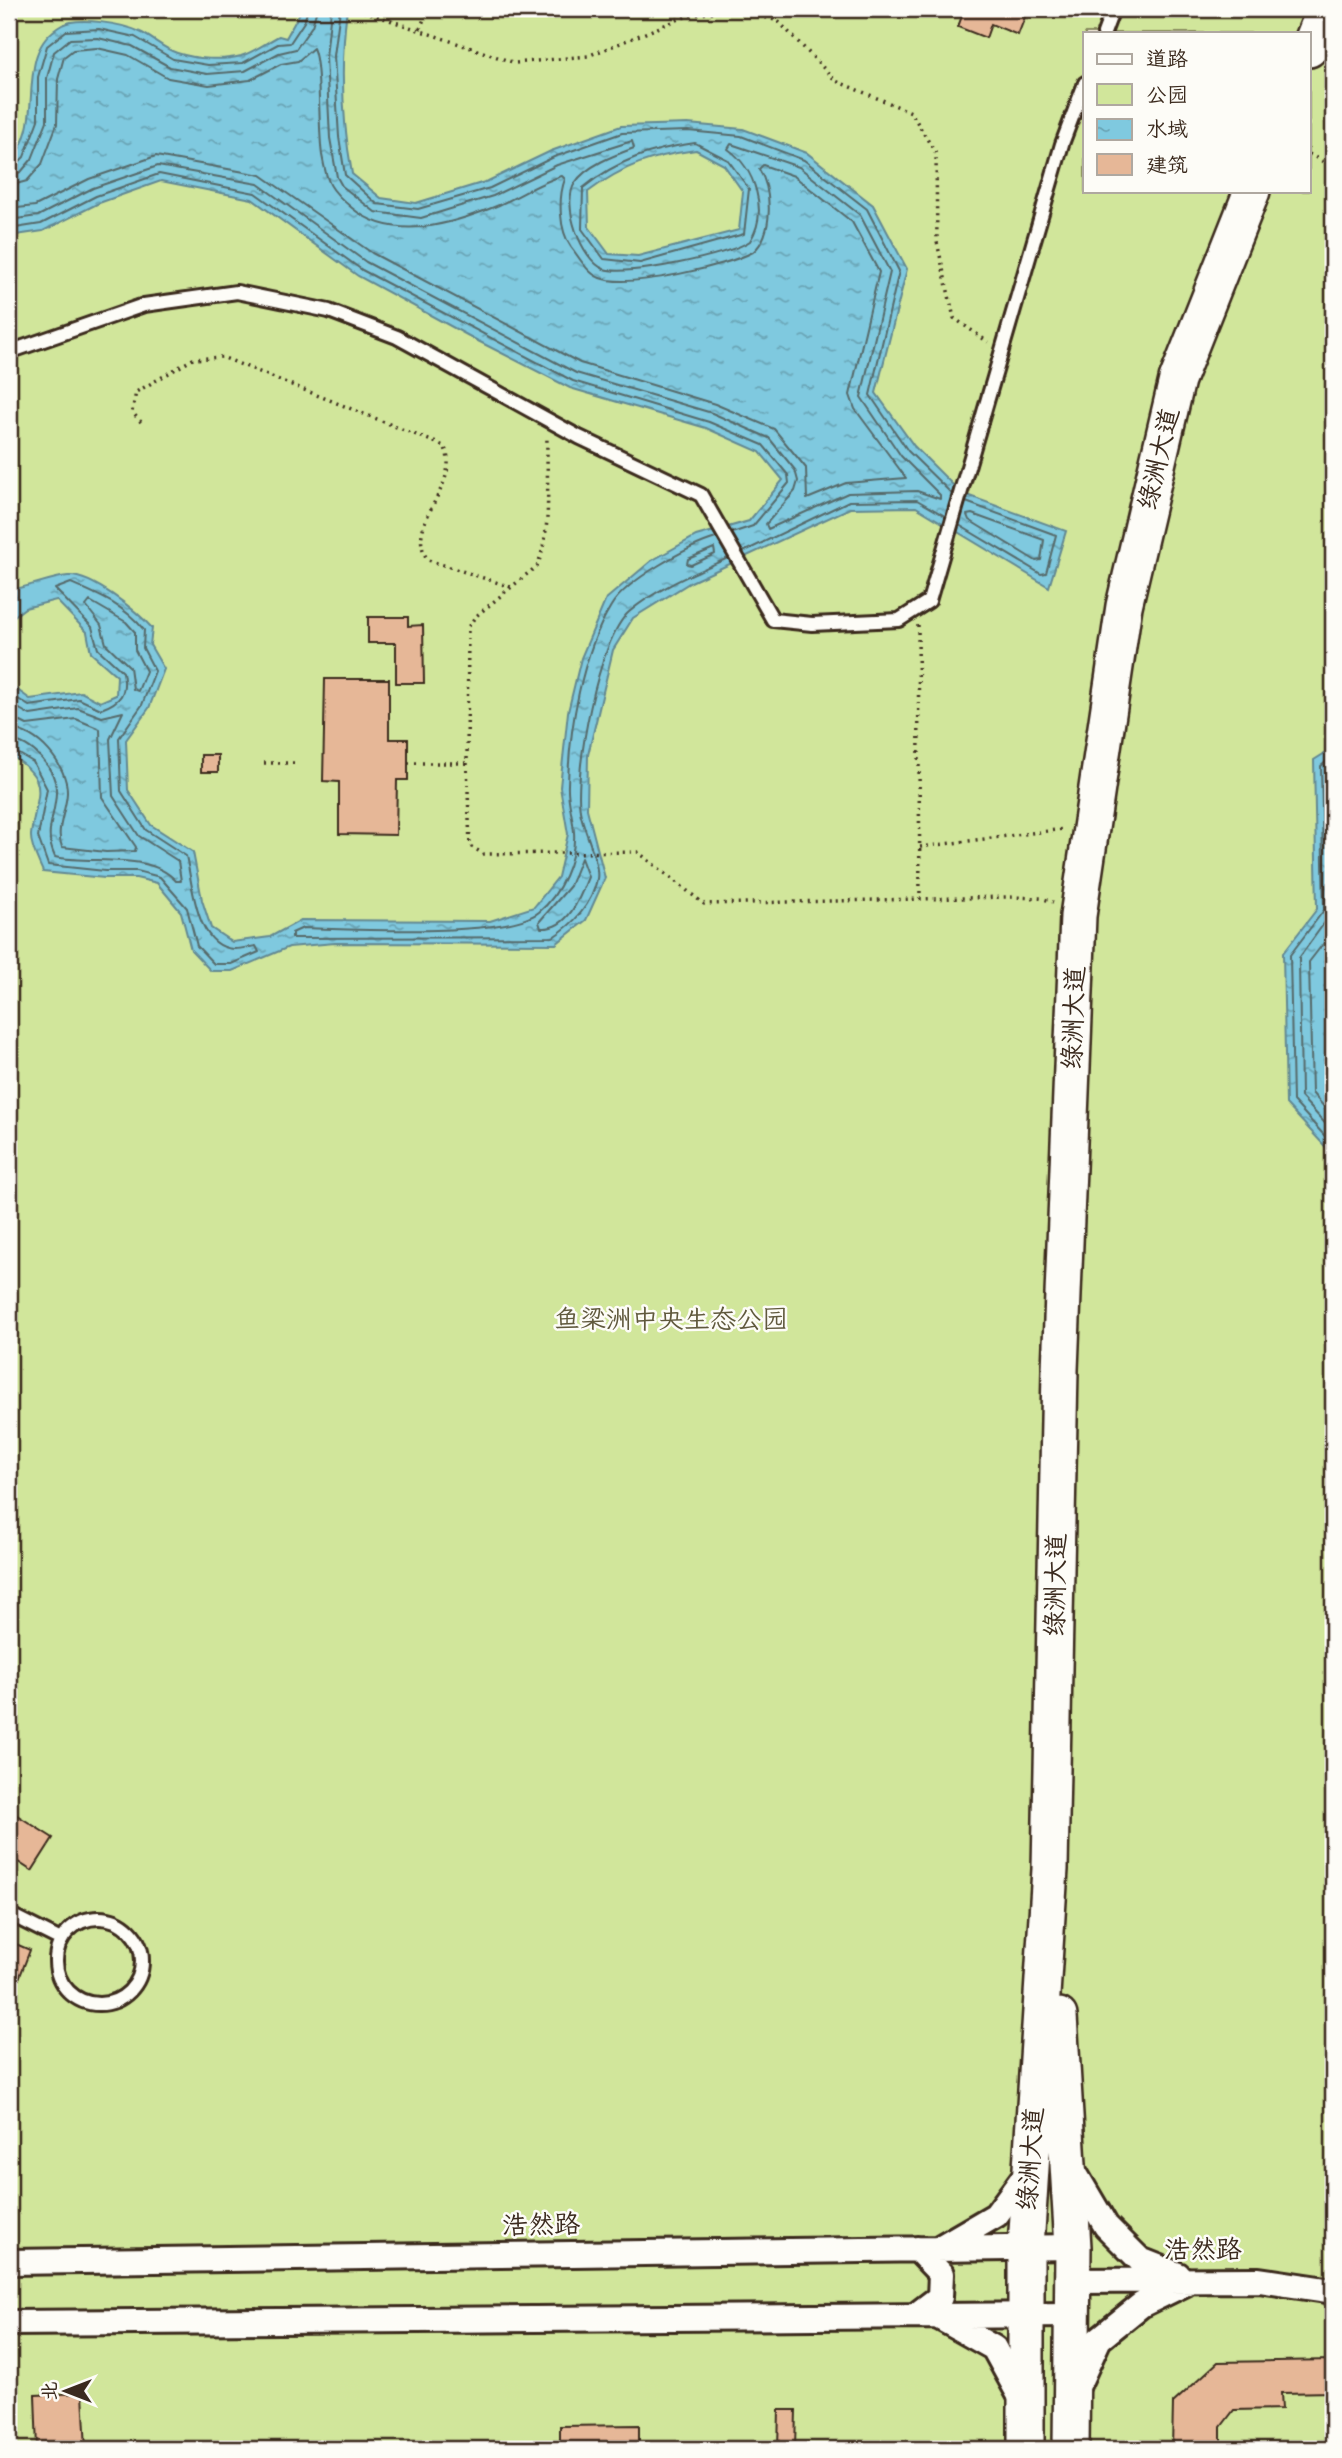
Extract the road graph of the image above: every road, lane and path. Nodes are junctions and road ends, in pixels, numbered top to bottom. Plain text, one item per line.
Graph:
1 (357, 9) edge
2 (428, 9) edge
3 (649, 9) edge
4 (1113, 9) edge
5 (1325, 9) edge
6 (687, 16) junction
7 (420, 29) junction
8 (1104, 32) edge
9 (1310, 46) edge
10 (1083, 88) edge
11 (1310, 155) edge
12 (1333, 167) edge
13 (1252, 192) edge
14 (1002, 351) junction
15 (9, 352) edge
16 (547, 418) junction
17 (141, 422) dead end
18 (511, 587) junction
19 (918, 608) junction
20 (299, 762) dead end
21 (467, 762) junction
22 (264, 763) dead end
23 (408, 763) dead end
24 (1091, 826) junction
25 (920, 847) junction
26 (920, 899) junction
27 (1079, 909) junction
28 (1050, 1869) junction
29 (9, 1914) edge
30 (61, 1940) junction
31 (1068, 2162) junction
32 (1031, 2168) junction
33 (1026, 2247) junction
34 (927, 2249) junction
35 (9, 2262) edge
36 (1191, 2280) junction
37 (1073, 2281) junction
38 (1333, 2291) edge
39 (1026, 2315) junction
40 (926, 2316) junction
41 (9, 2323) edge
42 (1072, 2400) junction
43 (1026, 2406) junction
44 (1026, 2449) edge
45 (1071, 2449) edge

1 - 7 path
2 - 7 path
3 - 6 path
4 - 8 lane
5 - 9 main road
6 - 7 path
6 - 14 path
10 - 14 lane
11 - 12 path
13 - 24 main road, 绿洲大道
14 - 19 lane
15 - 16 lane
16 - 18 path
16 - 19 lane
17 - 18 path
18 - 21 path
19 - 25 path
20 - 22 path
21 - 23 path
21 - 26 path
24 - 25 path
24 - 27 main road, 绿洲大道
25 - 26 path
26 - 27 path
27 - 28 main road, 绿洲大道
28 - 31 main road, 绿洲大道
28 - 32 main road, 绿洲大道
29 - 30 lane
30 - 30 lane
31 - 36 street
31 - 37 main road, 绿洲大道
32 - 33 main road, 绿洲大道
32 - 34 street
33 - 34 street, 浩然路
33 - 37 street, 浩然路
33 - 39 main road, 绿洲大道
34 - 35 street, 浩然路
34 - 40 street
36 - 37 street, 浩然路
36 - 38 street, 浩然路
36 - 42 street
37 - 39 street
37 - 42 main road, 绿洲大道
39 - 40 street
39 - 43 main road, 绿洲大道
40 - 41 street
40 - 43 street
42 - 45 main road, 绿洲大道
43 - 44 main road, 绿洲大道

